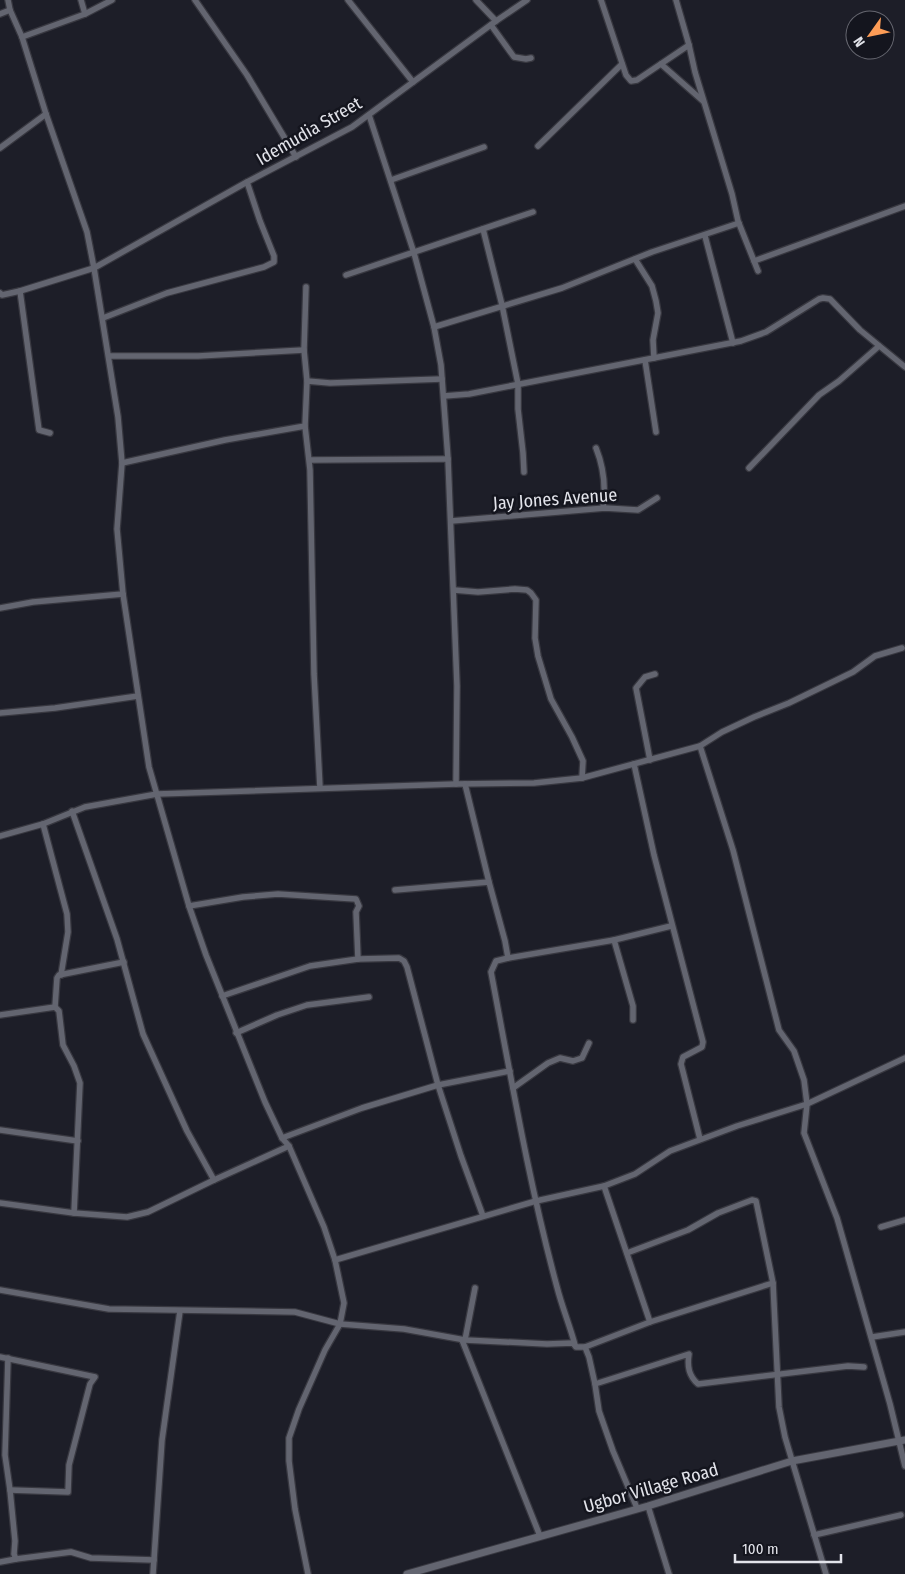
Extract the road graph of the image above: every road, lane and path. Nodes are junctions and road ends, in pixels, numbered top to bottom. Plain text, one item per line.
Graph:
1 (8, 0) edge
2 (81, 0) edge
3 (112, 0) edge
4 (195, 0) edge
5 (348, 0) edge
6 (476, 0) edge
7 (527, 0) edge
8 (602, 0) edge
9 (676, 0) edge
10 (10, 10) junction
11 (0, 14) edge
12 (85, 14) junction
13 (493, 23) junction
14 (22, 37) junction
15 (689, 46) junction
16 (531, 58) dead end
17 (622, 64) junction
18 (661, 64) junction
19 (413, 82) junction
20 (703, 101) junction
21 (46, 114) junction
22 (369, 115) junction
23 (538, 146) dead end
24 (484, 147) dead end
25 (0, 148) edge
26 (296, 157) junction
27 (391, 180) junction
28 (247, 182) junction
29 (905, 206) edge
30 (533, 212) dead end
31 (739, 223) junction
32 (482, 229) junction
33 (704, 236) junction
34 (414, 253) junction
35 (635, 259) junction
36 (754, 261) junction
37 (94, 268) junction
38 (758, 271) dead end
39 (346, 275) dead end
40 (306, 287) dead end
41 (20, 291) junction
42 (0, 292) edge
43 (502, 306) junction
44 (103, 318) junction
45 (434, 326) junction
46 (734, 343) junction
47 (879, 346) junction
48 (304, 350) junction
49 (108, 356) junction
50 (654, 358) junction
51 (646, 360) junction
52 (905, 367) edge
53 (442, 379) junction
54 (307, 381) junction
55 (518, 384) junction
56 (444, 396) junction
57 (305, 426) junction
58 (656, 432) dead end
59 (50, 433) dead end
60 (596, 448) dead end
61 (448, 459) junction
62 (310, 460) junction
63 (122, 463) junction
64 (749, 468) dead end
65 (524, 472) dead end
66 (657, 498) dead end
67 (603, 508) junction
68 (451, 521) junction
69 (454, 590) junction
70 (123, 594) junction
71 (0, 608) edge
72 (902, 648) dead end
73 (655, 674) dead end
74 (138, 696) junction
75 (0, 713) edge
76 (700, 746) junction
77 (650, 760) junction
78 (634, 764) junction
79 (582, 778) junction
80 (456, 784) junction
81 (465, 784) junction
82 (320, 788) junction
83 (157, 794) junction
84 (72, 811) junction
85 (43, 824) junction
86 (0, 836) edge
87 (488, 882) junction
88 (395, 890) dead end
89 (189, 906) junction
90 (671, 926) junction
91 (614, 940) junction
92 (508, 958) junction
93 (358, 959) junction
94 (124, 962) junction
95 (60, 975) junction
96 (222, 996) junction
97 (368, 997) dead end
98 (55, 1007) junction
99 (0, 1015) edge
100 (633, 1020) dead end
101 (236, 1033) junction
102 (589, 1043) dead end
103 (905, 1058) edge
104 (510, 1072) junction
105 (438, 1084) junction
106 (513, 1088) junction
107 (807, 1104) junction
108 (0, 1130) edge
109 (282, 1138) junction
110 (700, 1139) junction
111 (78, 1141) junction
112 (289, 1146) junction
113 (214, 1180) junction
114 (604, 1186) junction
115 (536, 1201) junction
116 (0, 1203) edge
117 (74, 1213) junction
118 (483, 1216) junction
119 (905, 1220) edge
120 (881, 1227) dead end
121 (626, 1253) junction
122 (335, 1260) junction
123 (773, 1283) junction
124 (475, 1288) dead end
125 (0, 1290) edge
126 (180, 1311) junction
127 (650, 1322) junction
128 (340, 1324) junction
129 (905, 1332) edge
130 (872, 1337) junction
131 (464, 1340) junction
132 (576, 1347) junction
133 (584, 1348) junction
134 (0, 1357) edge
135 (8, 1358) junction
136 (864, 1367) dead end
137 (778, 1375) junction
138 (595, 1384) junction
139 (902, 1440) edge
140 (792, 1461) junction
141 (905, 1466) edge
142 (10, 1490) junction
143 (648, 1506) junction
144 (637, 1508) junction
145 (902, 1515) dead end
146 (814, 1535) junction
147 (540, 1536) junction
148 (16, 1559) junction
149 (154, 1560) junction
150 (0, 1562) edge
151 (153, 1574) edge
152 (308, 1574) edge
153 (407, 1574) edge
154 (669, 1574) edge
155 (826, 1574) edge

1 - 10 street
2 - 12 street
3 - 12 street
4 - 26 street
5 - 19 street
6 - 13 street
7 - 13 street, Idemudia Street
8 - 17 street
9 - 15 street
10 - 11 street
10 - 14 street
12 - 14 street
13 - 16 street
13 - 19 street, Idemudia Street
14 - 21 street
15 - 18 street
15 - 20 street
17 - 18 street
17 - 23 street
18 - 20 street
19 - 22 street, Idemudia Street
20 - 31 street
21 - 25 street
21 - 37 street
22 - 26 street, Idemudia Street
22 - 27 street
24 - 27 street
26 - 28 street, Idemudia Street
27 - 34 street
28 - 37 street, Idemudia Street
28 - 44 street
29 - 36 street
30 - 32 street
31 - 33 street
31 - 36 street
32 - 34 street
32 - 43 street
33 - 35 street
33 - 46 street
34 - 39 street
34 - 45 street
35 - 43 street
35 - 50 street
36 - 38 street
37 - 41 street, Idemudia Street
37 - 44 street
40 - 48 street
41 - 42 street, Idemudia Street
41 - 59 street
43 - 45 street
43 - 55 street
44 - 49 street
45 - 53 street
46 - 47 street
46 - 50 street
47 - 52 street
47 - 64 street
48 - 49 street
48 - 54 street
49 - 63 street
50 - 51 street
51 - 55 street
51 - 58 street
53 - 54 street
53 - 56 street
54 - 57 street
55 - 56 street
55 - 65 street
56 - 61 street
57 - 62 street
57 - 63 street
60 - 67 street
61 - 62 street
61 - 68 street
62 - 82 street
63 - 70 street
66 - 67 street, Jay Jones Avenue
67 - 68 street, Jay Jones Avenue
68 - 69 street
69 - 79 street
69 - 80 street
70 - 71 street
70 - 74 street
72 - 76 street
73 - 77 street
74 - 75 street
74 - 83 street
76 - 77 street
76 - 107 street
77 - 78 street
78 - 79 street
78 - 90 street
79 - 81 street
80 - 81 street
80 - 82 street
81 - 87 street
82 - 83 street
83 - 84 street
83 - 89 street
84 - 85 street
84 - 94 street
85 - 86 street
85 - 95 street
87 - 88 street
87 - 92 street
89 - 93 street
89 - 96 street
90 - 91 street
90 - 110 street
91 - 92 street
91 - 100 street
92 - 104 street
93 - 96 street
93 - 105 street
94 - 95 street
94 - 113 street
95 - 98 street
96 - 101 street
97 - 101 street
98 - 99 street
98 - 111 street
101 - 109 street
102 - 106 street
103 - 107 street
104 - 105 street
104 - 106 street
105 - 109 street
105 - 118 street
106 - 115 street
107 - 110 street
107 - 130 street
108 - 111 street
109 - 112 street
110 - 114 street
111 - 117 street
112 - 113 street
112 - 122 street
113 - 117 street
114 - 115 street
114 - 121 street
115 - 118 street
115 - 132 street
116 - 117 street
118 - 122 street
119 - 120 street
121 - 123 street
121 - 127 street
122 - 128 street
123 - 127 street
123 - 137 street
124 - 131 street
125 - 126 street
126 - 128 street
126 - 149 street
127 - 133 street
128 - 131 street
128 - 152 street
129 - 130 street
130 - 139 street
131 - 132 street
131 - 147 street
132 - 133 street
133 - 138 street
134 - 135 street
135 - 142 street
135 - 142 street
136 - 137 street
137 - 138 street
137 - 140 street
138 - 144 street
139 - 140 street, Ugbor Village Road
139 - 141 street
140 - 143 street, Ugbor Village Road
140 - 146 street
142 - 148 street
143 - 144 street, Ugbor Village Road
143 - 154 street
144 - 147 street, Ugbor Village Road
145 - 146 street
146 - 155 street
147 - 153 street, Ugbor Village Road
148 - 149 street
148 - 150 street
149 - 151 street

